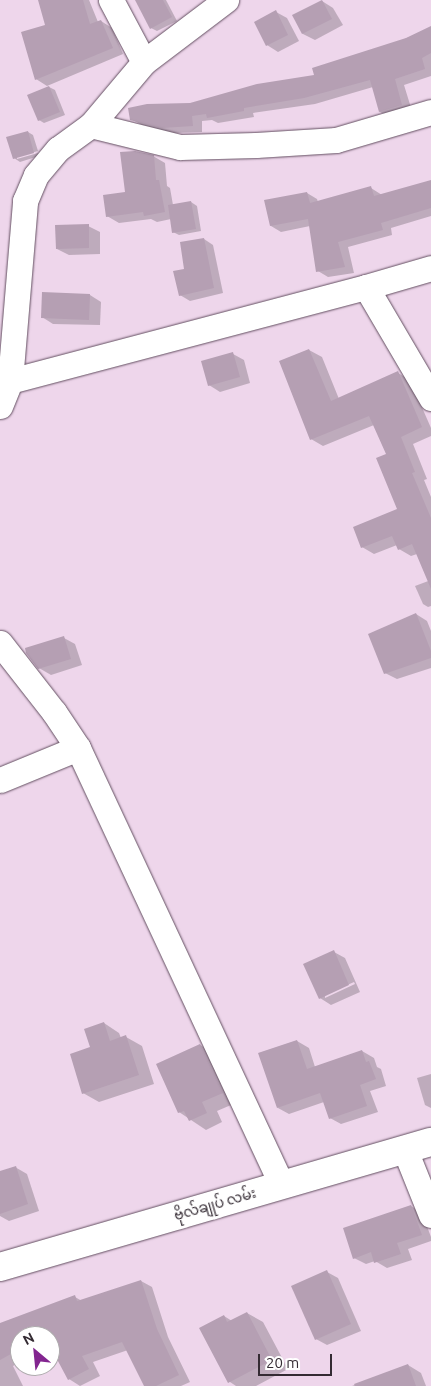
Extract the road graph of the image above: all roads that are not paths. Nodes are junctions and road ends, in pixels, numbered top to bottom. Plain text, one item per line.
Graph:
1 (112, 0) edge
2 (226, 0) edge
3 (144, 62) junction
4 (431, 112) edge
5 (91, 125) junction
6 (431, 268) edge
7 (366, 287) junction
8 (10, 381) junction
9 (431, 398) edge
10 (0, 406) edge
11 (0, 643) edge
12 (78, 748) junction
13 (0, 780) edge
14 (431, 1142) edge
15 (405, 1150) junction
16 (282, 1185) junction
17 (431, 1215) edge
18 (0, 1267) edge

1 - 3 street
2 - 3 street
3 - 5 street
4 - 5 street
5 - 8 street
6 - 7 street
7 - 8 street
7 - 9 street
8 - 10 street
11 - 12 street
12 - 13 street
12 - 16 street
14 - 15 street, ဗိုလ်ချုပ် လမ်း
15 - 16 street, ဗိုလ်ချုပ် လမ်း
15 - 17 street
16 - 18 street, ဗိုလ်ချုပ် လမ်း

